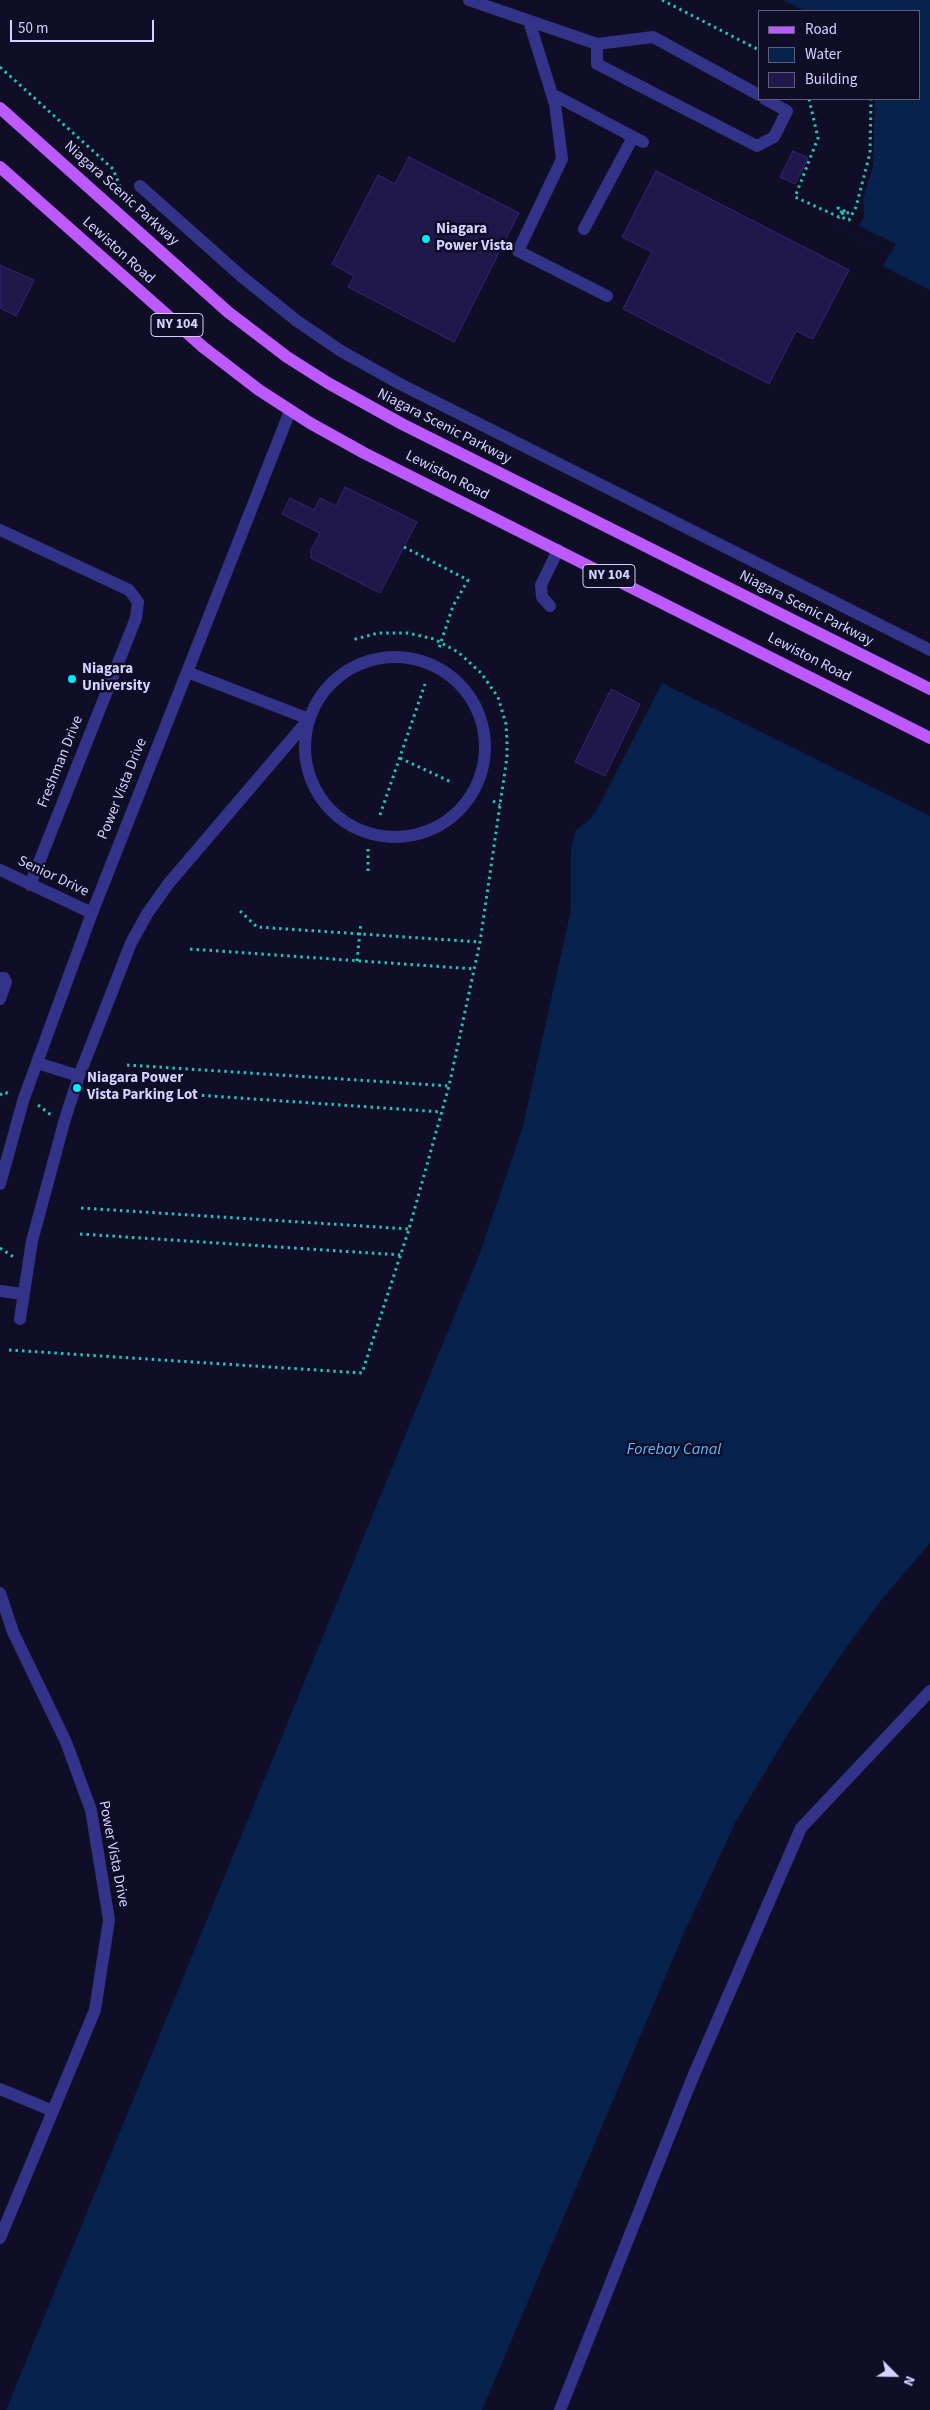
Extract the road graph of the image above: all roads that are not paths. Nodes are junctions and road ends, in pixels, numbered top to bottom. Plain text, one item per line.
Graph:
1 (469, 0) edge
2 (529, 21) junction
3 (597, 44) junction
4 (552, 94) junction
5 (758, 94) edge
6 (767, 100) edge
7 (0, 108) edge
8 (0, 166) edge
9 (140, 186) dead end
10 (584, 229) dead end
11 (606, 296) dead end
12 (290, 411) junction
13 (0, 530) edge
14 (558, 550) junction
15 (550, 606) dead end
16 (930, 650) edge
17 (187, 672) junction
18 (930, 689) edge
19 (309, 719) junction
20 (930, 738) edge
21 (0, 870) edge
22 (30, 885) junction
23 (92, 913) junction
24 (0, 978) edge
25 (0, 999) edge
26 (37, 1062) junction
27 (79, 1076) junction
28 (0, 1184) edge
29 (0, 1291) edge
30 (23, 1294) junction
31 (20, 1319) dead end
32 (0, 1593) edge
33 (930, 1691) edge
34 (0, 2088) edge
35 (53, 2111) junction
36 (1, 2235) edge
37 (560, 2410) edge

1 - 2 street
2 - 3 street
2 - 4 street
3 - 5 street
3 - 6 street
4 - 10 street
4 - 11 street
7 - 18 main road, Niagara Scenic Parkway
8 - 12 main road, Lewiston Road / NY 104
9 - 16 street
12 - 14 main road, Lewiston Road / NY 104
12 - 17 street, Power Vista Drive
13 - 22 street, Freshman Drive
14 - 15 street
14 - 20 main road, Lewiston Road / NY 104
17 - 19 street
17 - 23 street, Power Vista Drive
19 - 19 street
19 - 27 street
21 - 22 street, Senior Drive
22 - 23 street, Senior Drive
23 - 26 street, Power Vista Drive
24 - 25 street
26 - 27 street
26 - 28 street, Power Vista Drive
27 - 30 street
29 - 30 street
30 - 31 street
32 - 35 street, Power Vista Drive
33 - 37 street
34 - 35 street
35 - 36 street, Power Vista Drive

